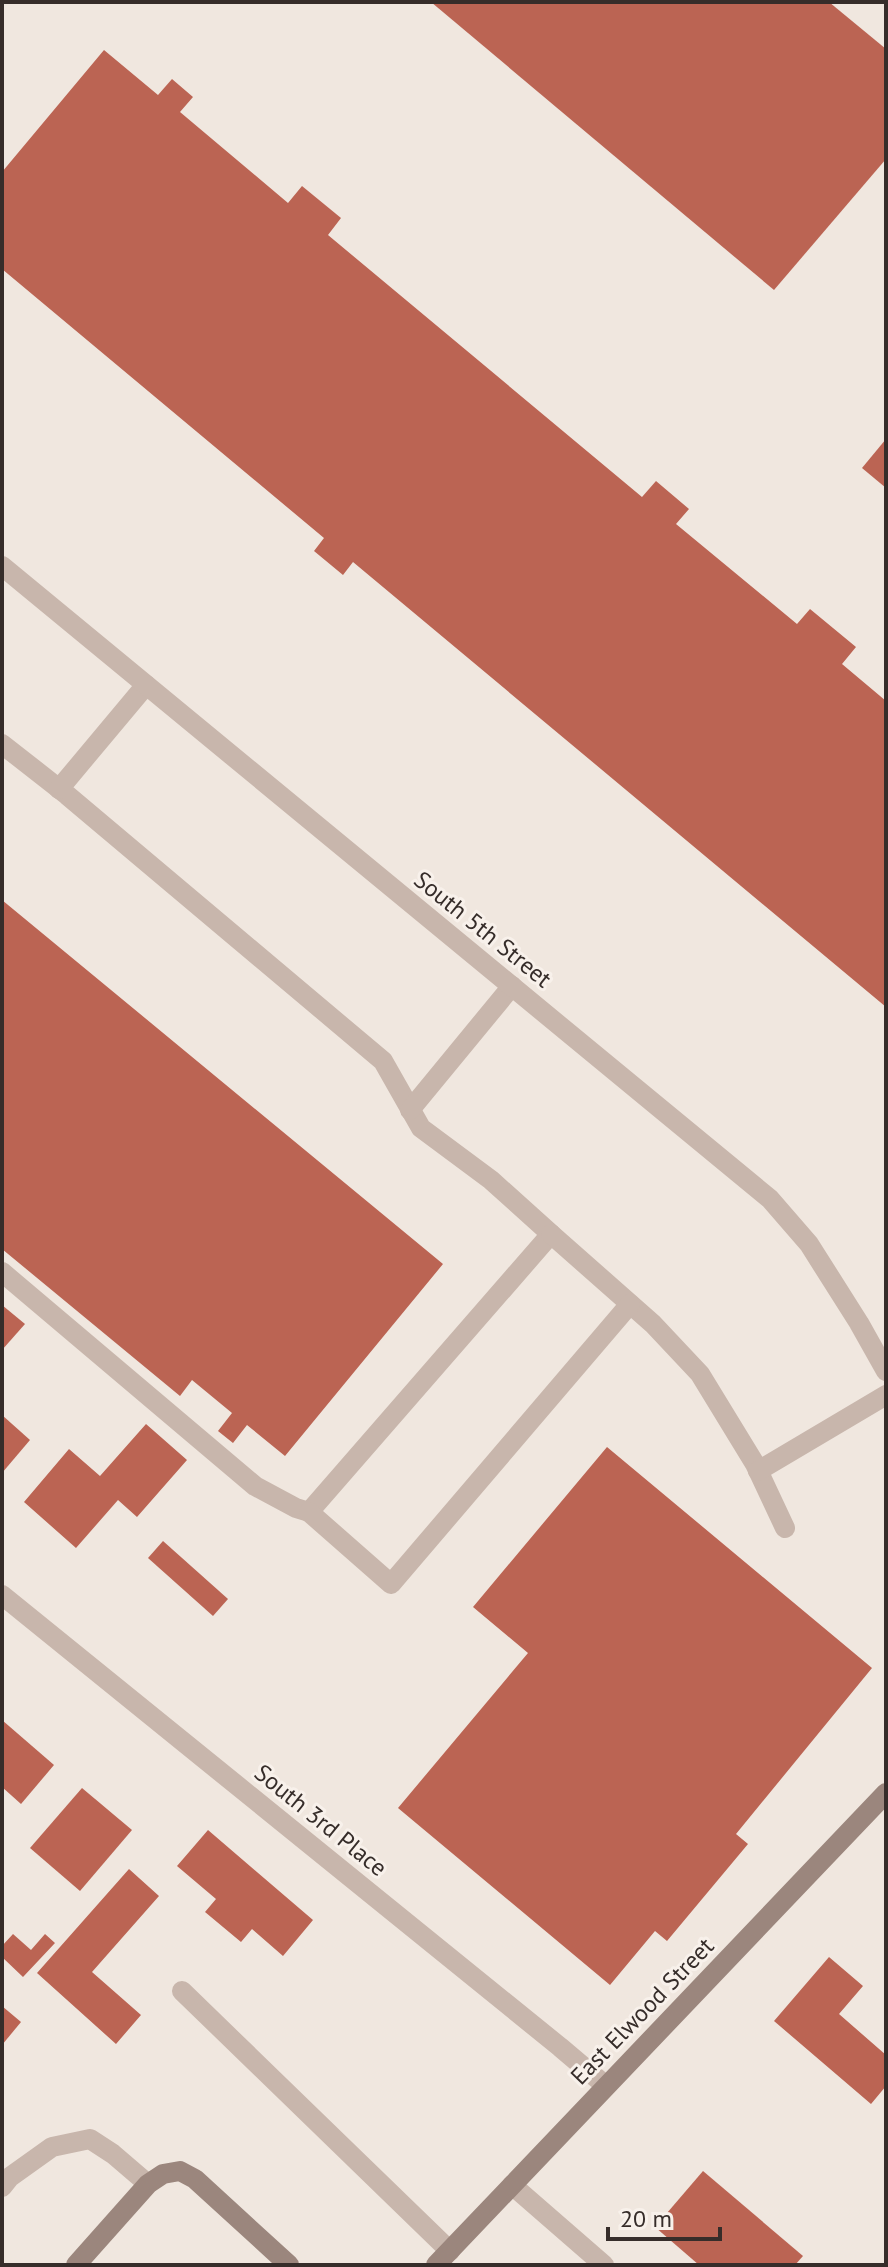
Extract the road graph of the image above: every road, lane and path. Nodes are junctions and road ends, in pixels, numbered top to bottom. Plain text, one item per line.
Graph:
1 (2, 566) edge
2 (146, 685) junction
3 (2, 744) edge
4 (59, 789) junction
5 (512, 986) junction
6 (410, 1110) junction
7 (551, 1234) junction
8 (2, 1272) edge
9 (630, 1304) junction
10 (886, 1371) edge
11 (886, 1395) edge
12 (758, 1471) junction
13 (309, 1512) junction
14 (785, 1528) dead end
15 (2, 1595) edge
16 (886, 1793) edge
17 (182, 1991) dead end
18 (606, 2086) junction
19 (148, 2184) junction
20 (512, 2185) junction
21 (2, 2187) edge
22 (443, 2258) edge
23 (76, 2265) edge
24 (289, 2265) edge
25 (604, 2265) edge

1 - 2 street, South 5th Street
2 - 4 street
2 - 5 street, South 5th Street
3 - 4 street
4 - 6 street
5 - 6 street
5 - 10 street, South 5th Street
6 - 7 street
7 - 9 street
7 - 13 street
8 - 13 street
9 - 12 street
9 - 13 street
11 - 12 street
12 - 14 street
15 - 18 street, South 3rd Place
16 - 18 street, East Elwood Street
17 - 22 street
18 - 20 street, East Elwood Street
19 - 21 street
19 - 23 street
19 - 24 street
20 - 22 street, East Elwood Street
20 - 25 street

